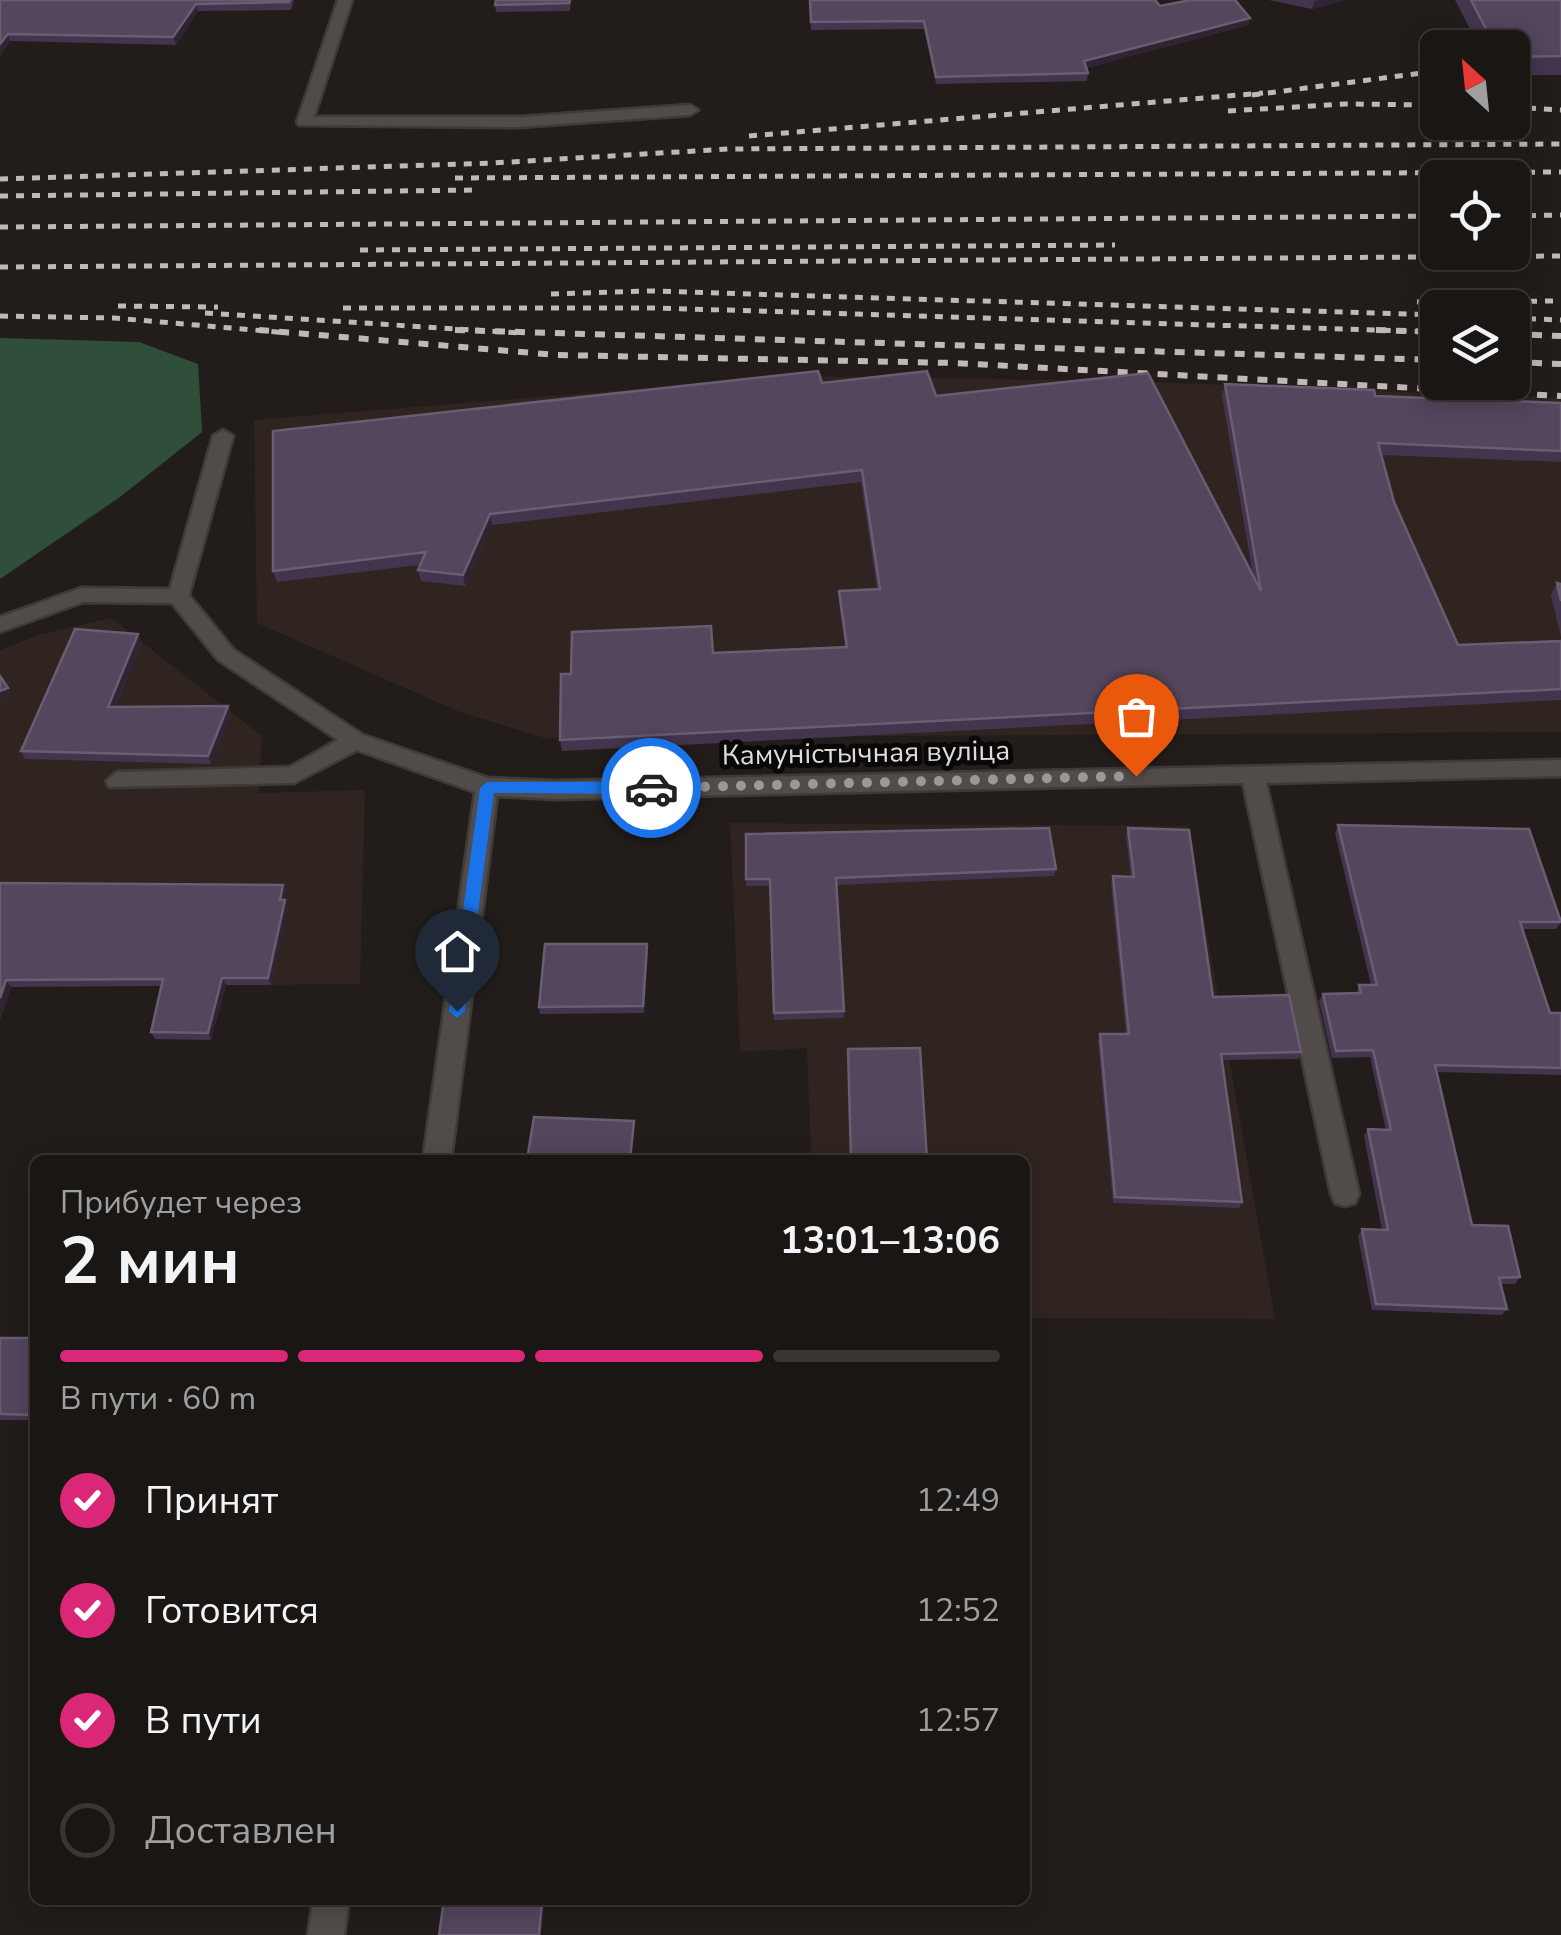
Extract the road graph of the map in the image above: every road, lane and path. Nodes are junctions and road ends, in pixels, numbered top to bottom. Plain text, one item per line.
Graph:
1 (345, 0) edge
2 (690, 110) dead end
3 (224, 436) dead end
4 (178, 596) junction
5 (0, 625) edge
6 (355, 740) junction
7 (1561, 768) edge
8 (1252, 774) junction
9 (117, 780) dead end
10 (487, 788) junction
11 (438, 1155) edge
12 (1346, 1194) dead end
13 (331, 1905) edge
14 (326, 1935) edge

1 - 2 street
3 - 4 street
4 - 5 street
4 - 6 street, Камуністычная вуліца
6 - 9 street
6 - 10 street, Камуністычная вуліца
7 - 8 street, Камуністычная вуліца
8 - 10 street, Камуністычная вуліца
8 - 12 street
10 - 11 street
13 - 14 street

